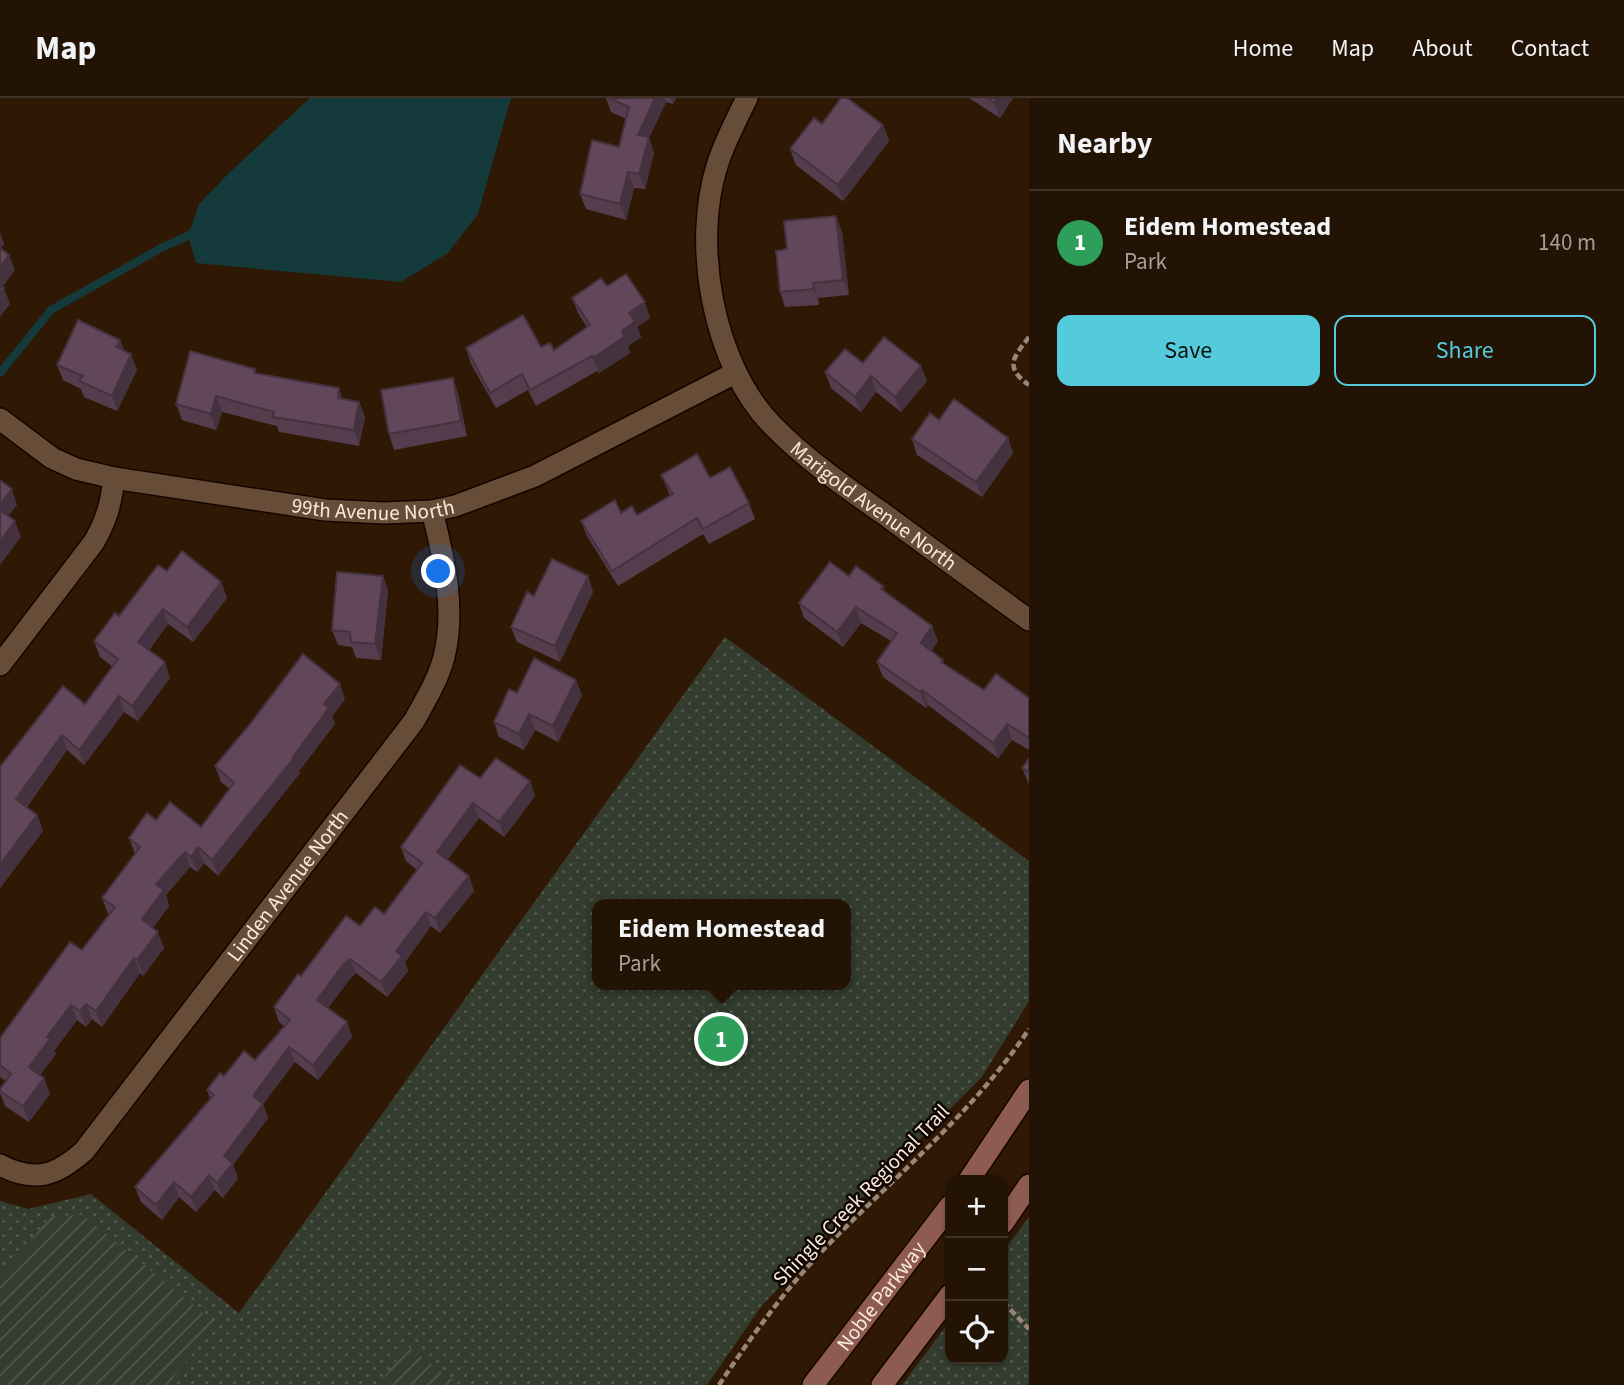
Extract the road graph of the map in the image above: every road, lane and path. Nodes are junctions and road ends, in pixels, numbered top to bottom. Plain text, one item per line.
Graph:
1 (747, 98) edge
2 (1029, 337) edge
3 (735, 373) junction
4 (1029, 385) edge
5 (0, 419) edge
6 (114, 478) junction
7 (432, 511) junction
8 (1029, 620) edge
9 (0, 665) edge
10 (1029, 1029) edge
11 (1029, 1090) edge
12 (0, 1165) edge
13 (971, 1175) edge
14 (1029, 1185) edge
15 (945, 1213) edge
16 (1008, 1216) edge
17 (945, 1301) edge
18 (1008, 1307) edge
19 (1029, 1329) edge
20 (719, 1385) edge
21 (813, 1385) edge
22 (882, 1385) edge

1 - 3 street
2 - 4 path
3 - 7 street, 99th Avenue North
3 - 8 street, Marigold Avenue North
5 - 6 street, 99th Avenue North
6 - 7 street, 99th Avenue North
6 - 9 street
7 - 12 street, Linden Avenue North
10 - 20 path, Shingle Creek Regional Trail
11 - 13 main road
14 - 16 main road
15 - 21 main road, Noble Parkway
17 - 22 main road
18 - 19 path

